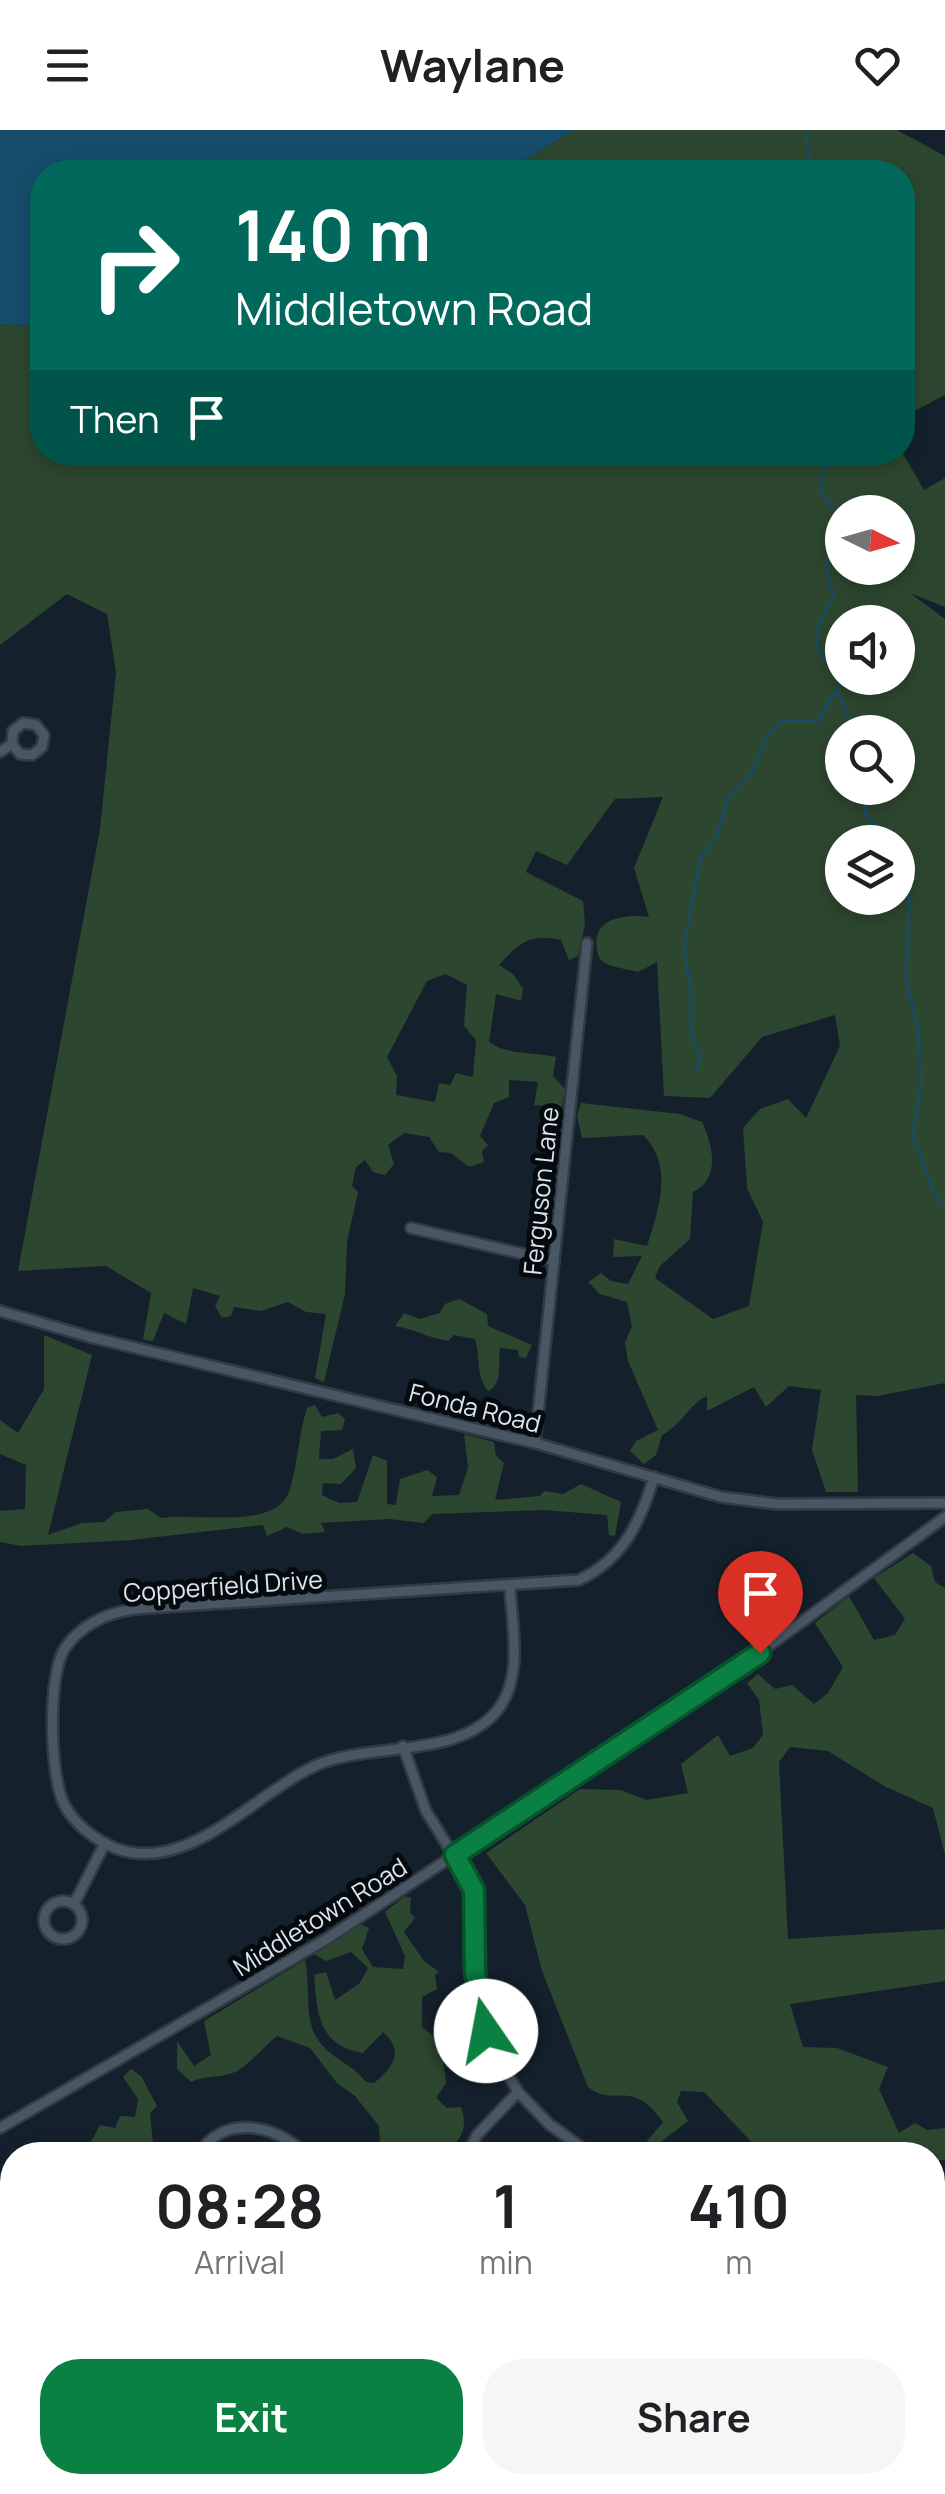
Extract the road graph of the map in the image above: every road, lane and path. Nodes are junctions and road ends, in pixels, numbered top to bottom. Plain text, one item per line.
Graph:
1 (12, 744) dead end
2 (0, 752) edge
3 (588, 942) dead end
4 (410, 1228) dead end
5 (554, 1261) junction
6 (0, 1311) edge
7 (535, 1443) junction
8 (654, 1477) junction
9 (945, 1503) edge
10 (945, 1516) edge
11 (510, 1588) junction
12 (403, 1746) junction
13 (106, 1844) junction
14 (455, 1855) junction
15 (74, 1904) junction
16 (518, 2092) junction
17 (0, 2128) edge
18 (209, 2142) edge
19 (291, 2142) edge
20 (472, 2142) edge
21 (574, 2142) edge

1 - 2 street
3 - 5 street, Ferguson Lane
4 - 5 street
5 - 7 street, Ferguson Lane
6 - 7 street, Fonda Road
7 - 8 street, Fonda Road
8 - 9 street, Fonda Road
8 - 11 street, Copperfield Drive
10 - 14 street, Middletown Road
11 - 12 street, Copperfield Drive
11 - 13 street, Copperfield Drive
12 - 13 street, Copperfield Drive
12 - 14 street
13 - 15 street
14 - 16 street
14 - 17 street, Middletown Road
15 - 15 street
16 - 20 street
16 - 21 street
18 - 19 street

